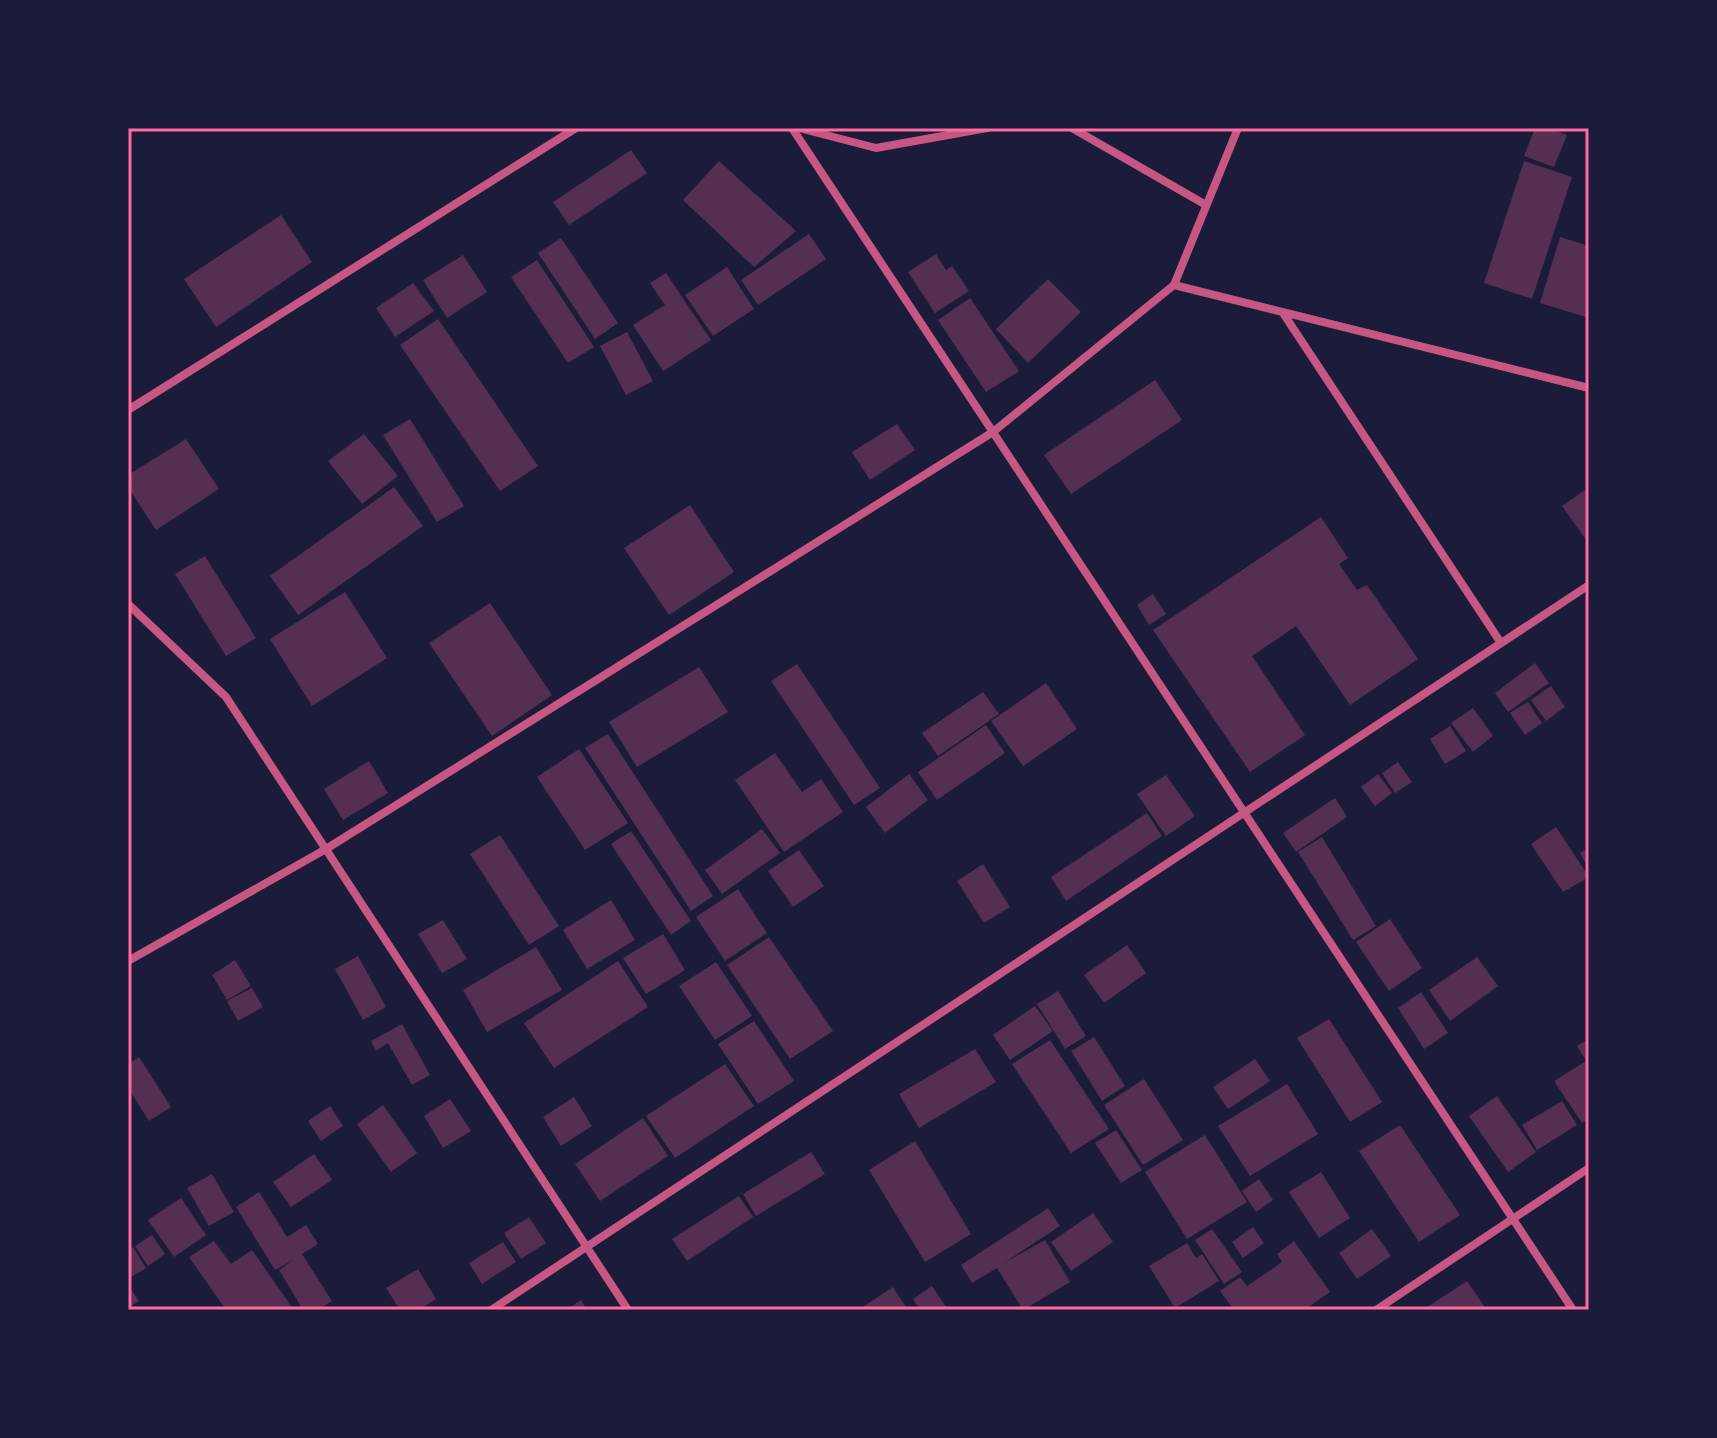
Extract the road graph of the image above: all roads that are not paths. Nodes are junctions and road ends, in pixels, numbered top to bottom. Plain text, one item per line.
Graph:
1 (576, 128) edge
2 (792, 128) edge
3 (799, 128) edge
4 (987, 128) edge
5 (1072, 128) edge
6 (1238, 128) edge
7 (1206, 205) junction
8 (1174, 285) junction
9 (1282, 312) junction
10 (1589, 388) edge
11 (128, 410) edge
12 (993, 432) junction
13 (1589, 585) edge
14 (128, 604) edge
15 (1501, 643) junction
16 (1244, 813) junction
17 (326, 849) junction
18 (128, 961) edge
19 (1589, 1168) edge
20 (1513, 1219) junction
21 (587, 1247) junction
22 (491, 1310) edge
23 (628, 1310) edge
24 (1376, 1310) edge
25 (1573, 1310) edge

1 - 11 street
2 - 12 street
3 - 4 street
5 - 7 street
6 - 7 street
7 - 8 street
8 - 9 street
8 - 12 street
9 - 10 street
9 - 15 street
12 - 16 street
12 - 17 street
13 - 15 street
14 - 17 street
15 - 16 street
16 - 20 street
16 - 21 street
17 - 18 street
17 - 21 street
19 - 20 street
20 - 24 street
20 - 25 street
21 - 22 street
21 - 23 street

